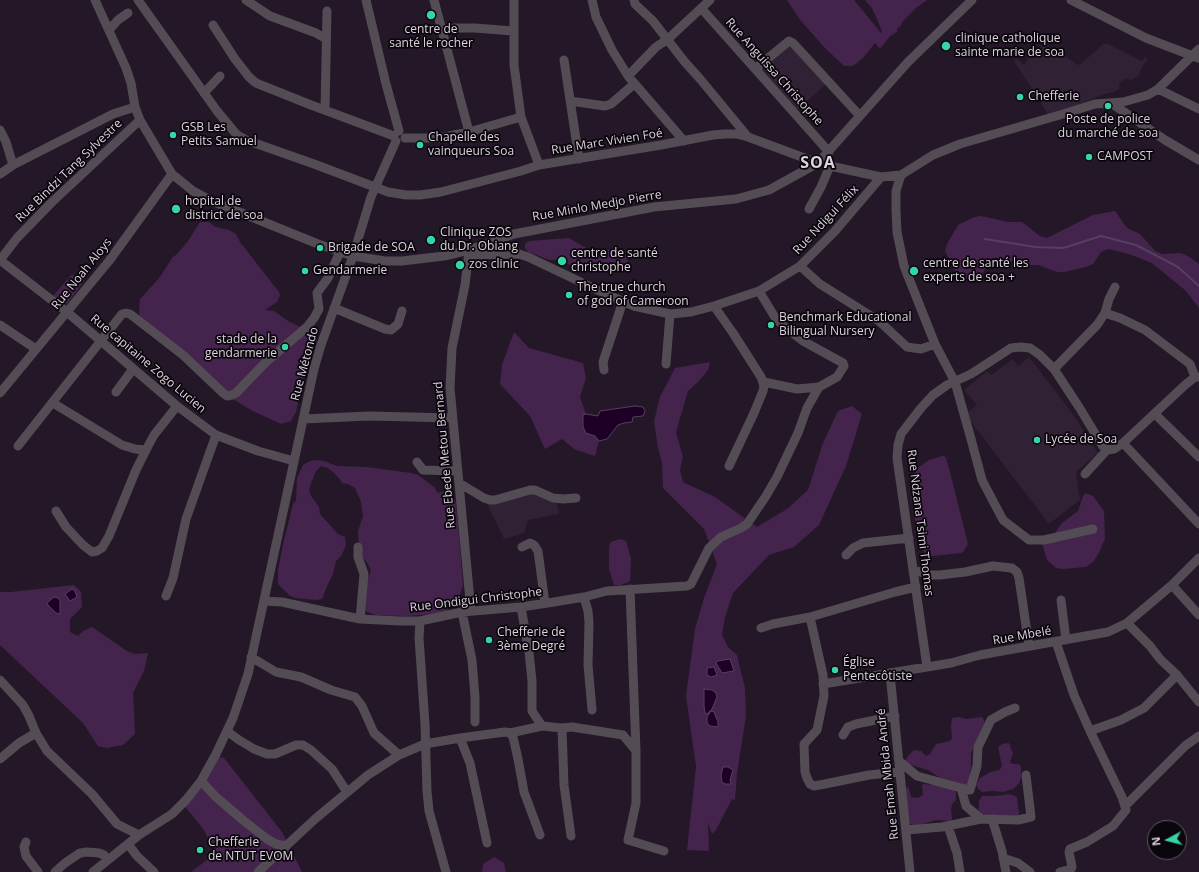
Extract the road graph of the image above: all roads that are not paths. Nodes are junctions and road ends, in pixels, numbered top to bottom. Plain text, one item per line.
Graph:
1 (95, 0) edge
2 (138, 0) edge
3 (246, 0) edge
4 (366, 0) edge
5 (434, 0) edge
6 (514, 0) edge
7 (592, 0) edge
8 (634, 0) edge
9 (710, 0) edge
10 (1071, 0) edge
11 (969, 1) edge
12 (701, 8) junction
13 (327, 11) dead end
14 (128, 13) dead end
15 (213, 25) dead end
16 (109, 30) junction
17 (442, 30) junction
18 (513, 32) junction
19 (326, 39) junction
20 (668, 39) junction
21 (1197, 55) edge
22 (564, 60) dead end
23 (755, 69) junction
24 (220, 76) dead end
25 (628, 76) junction
26 (634, 84) junction
27 (1158, 89) junction
28 (204, 93) junction
29 (570, 101) junction
30 (1111, 103) junction
31 (135, 107) junction
32 (1199, 109) edge
33 (325, 110) junction
34 (860, 116) junction
35 (521, 117) junction
36 (140, 120) junction
37 (0, 130) edge
38 (469, 132) junction
39 (399, 137) junction
40 (748, 137) junction
41 (684, 141) junction
42 (829, 152) junction
43 (579, 159) junction
44 (1199, 160) edge
45 (818, 163) junction
46 (13, 165) junction
47 (539, 165) junction
48 (830, 166) junction
49 (0, 174) edge
50 (172, 174) junction
51 (901, 175) junction
52 (881, 177) junction
53 (374, 187) junction
54 (810, 209) dead end
55 (340, 252) junction
56 (469, 252) junction
57 (352, 256) junction
58 (0, 260) edge
59 (800, 266) junction
60 (1115, 287) dead end
61 (759, 290) junction
62 (623, 301) junction
63 (714, 306) junction
64 (334, 308) junction
65 (402, 311) dead end
66 (67, 312) junction
67 (1105, 313) junction
68 (670, 314) junction
69 (0, 325) edge
70 (102, 341) junction
71 (935, 344) junction
72 (36, 349) junction
73 (666, 364) dead end
74 (133, 369) junction
75 (1054, 369) junction
76 (604, 370) dead end
77 (1197, 377) edge
78 (764, 382) junction
79 (954, 382) junction
80 (2, 387) edge
81 (819, 387) junction
82 (116, 392) dead end
83 (53, 403) junction
84 (177, 406) junction
85 (1155, 414) junction
86 (452, 418) junction
87 (303, 419) junction
88 (216, 435) junction
89 (1123, 443) junction
90 (18, 446) dead end
91 (146, 450) junction
92 (1107, 450) junction
93 (1199, 457) edge
94 (294, 461) junction
95 (418, 462) dead end
96 (729, 466) dead end
97 (458, 471) junction
98 (1085, 474) dead end
99 (459, 482) junction
100 (576, 498) dead end
101 (56, 511) dead end
102 (1199, 524) edge
103 (1093, 529) dead end
104 (909, 538) junction
105 (358, 547) dead end
106 (522, 547) dead end
107 (846, 555) dead end
108 (1199, 558) edge
109 (914, 570) junction
110 (1172, 585) junction
111 (916, 587) junction
112 (630, 589) junction
113 (166, 596) dead end
114 (584, 597) junction
115 (1061, 600) dead end
116 (264, 601) junction
117 (545, 603) junction
118 (521, 607) junction
119 (466, 612) junction
120 (1199, 614) edge
121 (810, 617) junction
122 (360, 618) junction
123 (420, 621) junction
124 (1126, 623) junction
125 (761, 628) dead end
126 (1066, 640) junction
127 (1056, 642) junction
128 (1029, 646) junction
129 (251, 657) junction
130 (927, 668) junction
131 (890, 674) junction
132 (1177, 675) junction
133 (0, 680) edge
134 (823, 684) junction
135 (1199, 702) edge
136 (1015, 708) dead end
137 (592, 710) dead end
138 (895, 716) junction
139 (475, 722) dead end
140 (542, 726) junction
141 (562, 728) junction
142 (227, 731) junction
143 (1090, 731) junction
144 (36, 733) junction
145 (510, 733) junction
146 (843, 735) dead end
147 (1199, 736) edge
148 (460, 738) junction
149 (425, 744) junction
150 (636, 751) junction
151 (399, 755) junction
152 (0, 759) edge
153 (899, 760) junction
154 (900, 772) junction
155 (1026, 775) dead end
156 (201, 781) junction
157 (961, 788) junction
158 (347, 792) junction
159 (1126, 806) junction
160 (981, 819) junction
161 (992, 819) junction
162 (948, 826) junction
163 (906, 830) junction
164 (139, 835) junction
165 (540, 835) dead end
166 (571, 836) dead end
167 (26, 842) dead end
168 (486, 843) dead end
169 (128, 844) junction
170 (286, 846) junction
171 (664, 851) dead end
172 (1003, 858) junction
173 (108, 860) junction
174 (38, 872) edge
175 (55, 872) edge
176 (93, 872) edge
177 (154, 872) edge
178 (258, 872) edge
179 (446, 872) edge
180 (910, 872) edge
181 (960, 872) edge
182 (1006, 872) edge
183 (1030, 872) edge
184 (1060, 872) edge

1 - 16 street
2 - 28 street
3 - 19 street
4 - 39 street
5 - 17 street
6 - 18 street, Rue Marc Vivien Foé
7 - 25 street
8 - 20 street
9 - 12 street
10 - 21 street
11 - 34 street, Rue Minlo Medjo Pierre
12 - 20 street
12 - 23 street, Rue Anguissa Christophe
13 - 19 street
14 - 16 street
15 - 33 street
16 - 31 street
17 - 18 street
17 - 38 street
18 - 35 street, Rue Marc Vivien Foé
19 - 33 street
20 - 25 street
20 - 40 street
21 - 27 street
22 - 29 street
23 - 34 street
23 - 42 street, Rue Anguissa Christophe
24 - 28 street
25 - 26 street
26 - 29 street
26 - 41 street
27 - 30 street
27 - 32 street
28 - 53 street
29 - 43 street
30 - 44 street
30 - 51 street
31 - 36 street
31 - 46 street
33 - 39 street
34 - 42 street, Rue Minlo Medjo Pierre
35 - 38 street
35 - 47 street, Rue Marc Vivien Foé
36 - 50 street
36 - 58 street, Rue Bindzi Tang Sylvestre
37 - 46 street
38 - 39 street
39 - 53 street, Rue Métondo
40 - 41 street, Rue Marc Vivien Foé
40 - 45 street, Rue Marc Vivien Foé
41 - 43 street, Rue Marc Vivien Foé
42 - 45 street, Rue Minlo Medjo Pierre
43 - 47 street, Rue Marc Vivien Foé
45 - 48 street, Rue Marc Vivien Foé
45 - 56 street, Rue Minlo Medjo Pierre
46 - 49 street
47 - 53 street
48 - 52 street, Rue Marc Vivien Foé
48 - 54 street
50 - 55 street, Rue Minlo Medjo Pierre
50 - 66 street, Rue Noah Aloys
51 - 52 street, Rue Marc Vivien Foé
51 - 71 street
52 - 59 street, Rue Ndigui Félix
53 - 57 street, Rue Métondo
55 - 57 street, Rue Minlo Medjo Pierre
55 - 70 street
56 - 57 street, Rue Minlo Medjo Pierre
56 - 62 street, Rue Ndigui Félix
56 - 86 street, Rue Ebede Metou Bernard
57 - 64 street, Rue Métondo
58 - 66 street, Rue capitaine Zogo Lucien
59 - 61 street, Rue Ndigui Félix
59 - 71 street
60 - 67 street
61 - 63 street, Rue Ndigui Félix
61 - 81 street
62 - 68 street, Rue Ndigui Félix
62 - 76 street
63 - 68 street, Rue Ndigui Félix
63 - 78 street
64 - 65 street
64 - 87 street, Rue Métondo
66 - 70 street, Rue capitaine Zogo Lucien
66 - 72 street, Rue Noah Aloys
67 - 75 street
67 - 77 street
68 - 73 street
69 - 72 street
70 - 74 street, Rue capitaine Zogo Lucien
70 - 83 street
71 - 79 street
72 - 80 street, Rue Noah Aloys
74 - 82 street
74 - 84 street, Rue capitaine Zogo Lucien
75 - 79 street, Rue Ndzana Tsimi Thomas
75 - 92 street, Rue Ndzana Tsimi Thomas
77 - 85 street
78 - 81 street
78 - 96 street
79 - 103 street
79 - 104 street, Rue Ndzana Tsimi Thomas
81 - 112 street, Rue Ondigui Christophe
83 - 90 street
83 - 91 street
84 - 88 street, Rue capitaine Zogo Lucien
84 - 91 street
85 - 89 street
85 - 93 street
86 - 87 street
86 - 97 street, Rue Ebede Metou Bernard
87 - 94 street, Rue Métondo
88 - 94 street, Rue capitaine Zogo Lucien
88 - 113 street
89 - 92 street
89 - 102 street
91 - 101 street
92 - 98 street
94 - 116 street, Rue Métondo
95 - 97 street
97 - 99 street, Rue Ebede Metou Bernard
99 - 100 street
99 - 119 street, Rue Ebede Metou Bernard
104 - 107 street
104 - 109 street, Rue Ndzana Tsimi Thomas
105 - 122 street
106 - 117 street
108 - 110 street, Rue Mbelé
109 - 111 street, Rue Ndzana Tsimi Thomas
109 - 128 street
110 - 120 street
110 - 124 street, Rue Mbelé
111 - 121 street
111 - 130 street, Rue Ndzana Tsimi Thomas
112 - 114 street, Rue Ondigui Christophe
112 - 150 street
114 - 117 street, Rue Ondigui Christophe
114 - 137 street
115 - 126 street
116 - 122 street, Rue Ondigui Christophe
116 - 129 street, Rue Métondo
117 - 118 street, Rue Ondigui Christophe
118 - 119 street, Rue Ondigui Christophe
118 - 140 street
119 - 123 street, Rue Ondigui Christophe
119 - 139 street, Rue Ebede Metou Bernard
121 - 125 street
121 - 134 street
122 - 123 street, Rue Ondigui Christophe
123 - 149 street
124 - 126 street, Rue Mbelé
124 - 132 street
126 - 127 street, Rue Mbelé
127 - 128 street, Rue Mbelé
127 - 143 street
128 - 130 street, Rue Mbelé
129 - 142 street, Rue Métondo
129 - 151 street
130 - 131 street, Rue Mbelé
131 - 134 street, Rue Mbelé
131 - 138 street, Rue Emah Mbida André
132 - 135 street
132 - 143 street
133 - 144 street
134 - 154 street
136 - 157 street
138 - 146 street
138 - 153 street, Rue Emah Mbida André
140 - 141 street
140 - 145 street
141 - 150 street
141 - 166 street
142 - 156 street, Rue Métondo
142 - 158 street
143 - 159 street
144 - 152 street
144 - 164 street
145 - 148 street
145 - 165 street
147 - 159 street
148 - 149 street
148 - 168 street
149 - 151 street
149 - 179 street
150 - 171 street
151 - 158 street
153 - 154 street, Rue Emah Mbida André
153 - 157 street
154 - 163 street, Rue Emah Mbida André
155 - 161 street
156 - 164 street, Rue Métondo
156 - 170 street
157 - 160 street
158 - 170 street
159 - 184 street
160 - 161 street
160 - 162 street
161 - 172 street
162 - 163 street
162 - 181 street
163 - 180 street, Rue Emah Mbida André
164 - 169 street, Rue Métondo
167 - 174 street
169 - 173 street, Rue Métondo
169 - 177 street
170 - 178 street
172 - 182 street
172 - 183 street
173 - 175 street
173 - 176 street, Rue Métondo

